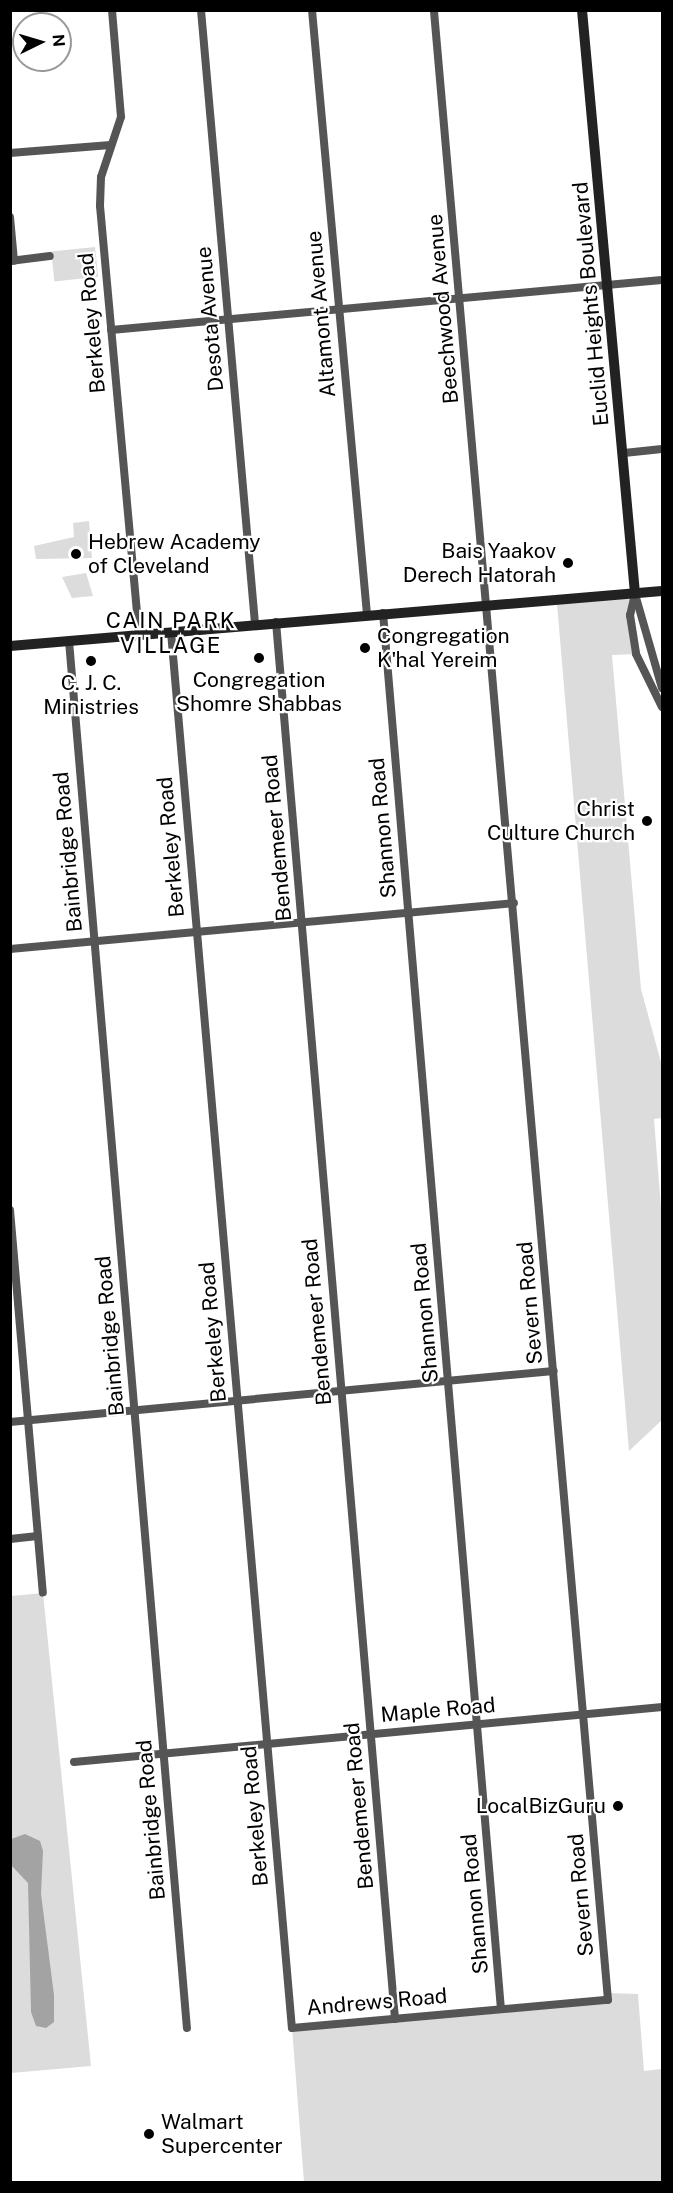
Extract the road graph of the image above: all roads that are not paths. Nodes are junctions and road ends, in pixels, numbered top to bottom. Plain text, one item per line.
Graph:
1 (112, 10) edge
2 (201, 10) edge
3 (312, 10) edge
4 (434, 10) edge
5 (582, 10) edge
6 (111, 144) junction
7 (10, 153) edge
8 (10, 217) edge
9 (50, 256) dead end
10 (12, 261) edge
11 (663, 280) edge
12 (609, 285) junction
13 (460, 298) junction
14 (339, 309) junction
15 (228, 319) junction
16 (111, 330) junction
17 (663, 449) edge
18 (624, 453) junction
19 (663, 591) edge
20 (635, 594) junction
21 (488, 604) junction
22 (383, 613) junction
23 (367, 614) junction
24 (276, 622) junction
25 (255, 624) junction
26 (171, 632) junction
27 (139, 634) junction
28 (69, 641) junction
29 (10, 646) edge
30 (663, 688) edge
31 (663, 707) edge
32 (514, 903) junction
33 (409, 913) junction
34 (302, 923) junction
35 (197, 932) junction
36 (94, 941) junction
37 (10, 949) edge
38 (10, 1210) edge
39 (554, 1371) junction
40 (448, 1381) junction
41 (341, 1391) junction
42 (237, 1400) junction
43 (134, 1410) junction
44 (27, 1421) junction
45 (10, 1422) edge
46 (38, 1536) junction
47 (10, 1539) edge
48 (44, 1593) dead end
49 (663, 1707) edge
50 (584, 1714) junction
51 (478, 1724) junction
52 (371, 1734) junction
53 (267, 1743) junction
54 (164, 1754) junction
55 (74, 1762) dead end
56 (608, 2000) joint
57 (501, 2009) junction
58 (395, 2019) junction
59 (187, 2028) dead end
60 (292, 2028) joint

1 - 6 street, Berkeley Road
2 - 15 street, Desota Avenue
3 - 14 street, Altamont Avenue
4 - 13 street, Beechwood Avenue
5 - 12 main road, Euclid Heights Boulevard
6 - 7 street
6 - 16 street, Berkeley Road
8 - 10 street
9 - 10 street
11 - 12 street
12 - 13 street
12 - 18 main road, Euclid Heights Boulevard
13 - 14 street
13 - 21 street, Beechwood Avenue
14 - 15 street
14 - 23 street, Altamont Avenue
15 - 16 street
15 - 25 street, Desota Avenue
16 - 27 street, Berkeley Road
17 - 18 street
18 - 20 main road, Euclid Heights Boulevard
19 - 20 main road
20 - 21 main road
20 - 30 street
20 - 31 street
21 - 22 main road
21 - 32 street, Severn Road
22 - 23 main road
22 - 33 street, Shannon Road
23 - 24 main road
24 - 25 main road
24 - 34 street, Bendemeer Road
25 - 26 main road
26 - 27 main road
26 - 35 street, Berkeley Road
27 - 28 main road
28 - 29 main road
28 - 36 street, Bainbridge Road
32 - 33 street
32 - 39 street, Severn Road
33 - 34 street
33 - 40 street, Shannon Road
34 - 35 street
34 - 41 street, Bendemeer Road
35 - 36 street
35 - 42 street, Berkeley Road
36 - 37 street
36 - 43 street, Bainbridge Road
38 - 44 street
39 - 40 street
39 - 50 street, Severn Road
40 - 41 street
40 - 51 street, Shannon Road
41 - 42 street
41 - 52 street, Bendemeer Road
42 - 43 street
42 - 53 street, Berkeley Road
43 - 44 street
43 - 54 street, Bainbridge Road
44 - 45 street
44 - 46 street
46 - 47 street
46 - 48 street
49 - 50 street, Maple Road
50 - 51 street, Maple Road
50 - 56 street, Severn Road
51 - 52 street, Maple Road
51 - 57 street, Shannon Road
52 - 53 street, Maple Road
52 - 58 street, Bendemeer Road
53 - 54 street, Maple Road
53 - 60 street, Berkeley Road
54 - 55 street, Maple Road
54 - 59 street, Bainbridge Road
56 - 57 street, Andrews Road
57 - 58 street, Andrews Road
58 - 60 street, Andrews Road

